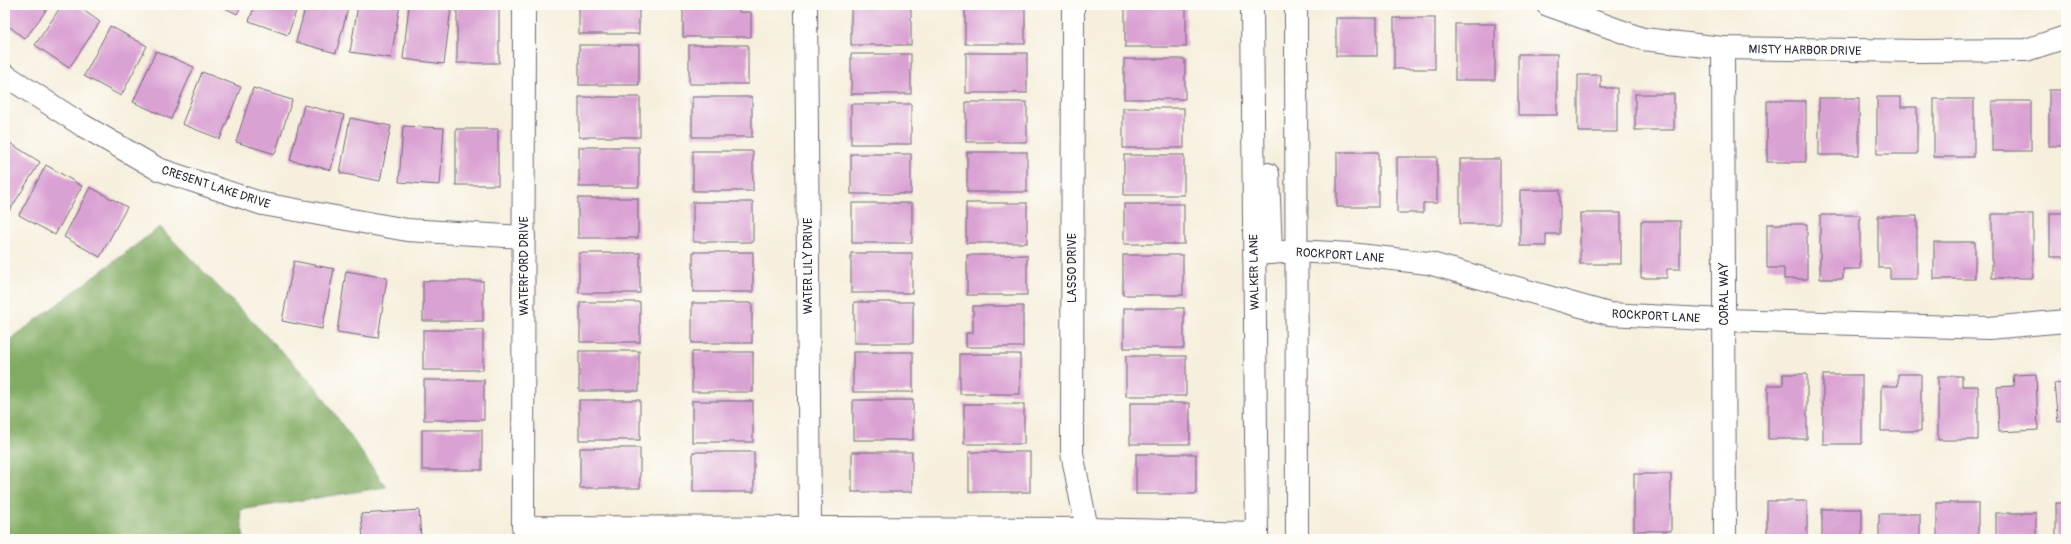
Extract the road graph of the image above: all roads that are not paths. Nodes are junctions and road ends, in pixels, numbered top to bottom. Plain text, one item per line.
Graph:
1 (524, 5) edge
2 (806, 5) edge
3 (1073, 5) edge
4 (1252, 5) edge
5 (1296, 5) edge
6 (1548, 5) edge
7 (2066, 38) edge
8 (1723, 48) junction
9 (5, 75) edge
10 (524, 237) junction
11 (1296, 251) junction
12 (1262, 253) junction
13 (1724, 320) junction
14 (2066, 321) edge
15 (810, 528) junction
16 (1087, 534) edge
17 (1257, 536) edge
18 (1297, 539) edge
19 (1725, 539) edge

1 - 10 street, WATERFORD DRIVE
2 - 15 street, WATER LILY DRIVE
3 - 16 street, LASSO DRIVE
4 - 12 street, WALKER LANE
5 - 11 street
6 - 8 street, MISTY HARBOR DRIVE
7 - 8 street, MISTY HARBOR DRIVE
8 - 13 street, CORAL WAY
9 - 10 street, CRESENT LAKE DRIVE
10 - 15 street, WATERFORD DRIVE
11 - 12 street, ROCKPORT LANE
11 - 13 street, ROCKPORT LANE
11 - 18 street
12 - 17 street, WALKER LANE
13 - 14 street, ROCKPORT LANE
13 - 19 street, CORAL WAY
15 - 16 street
16 - 17 street

